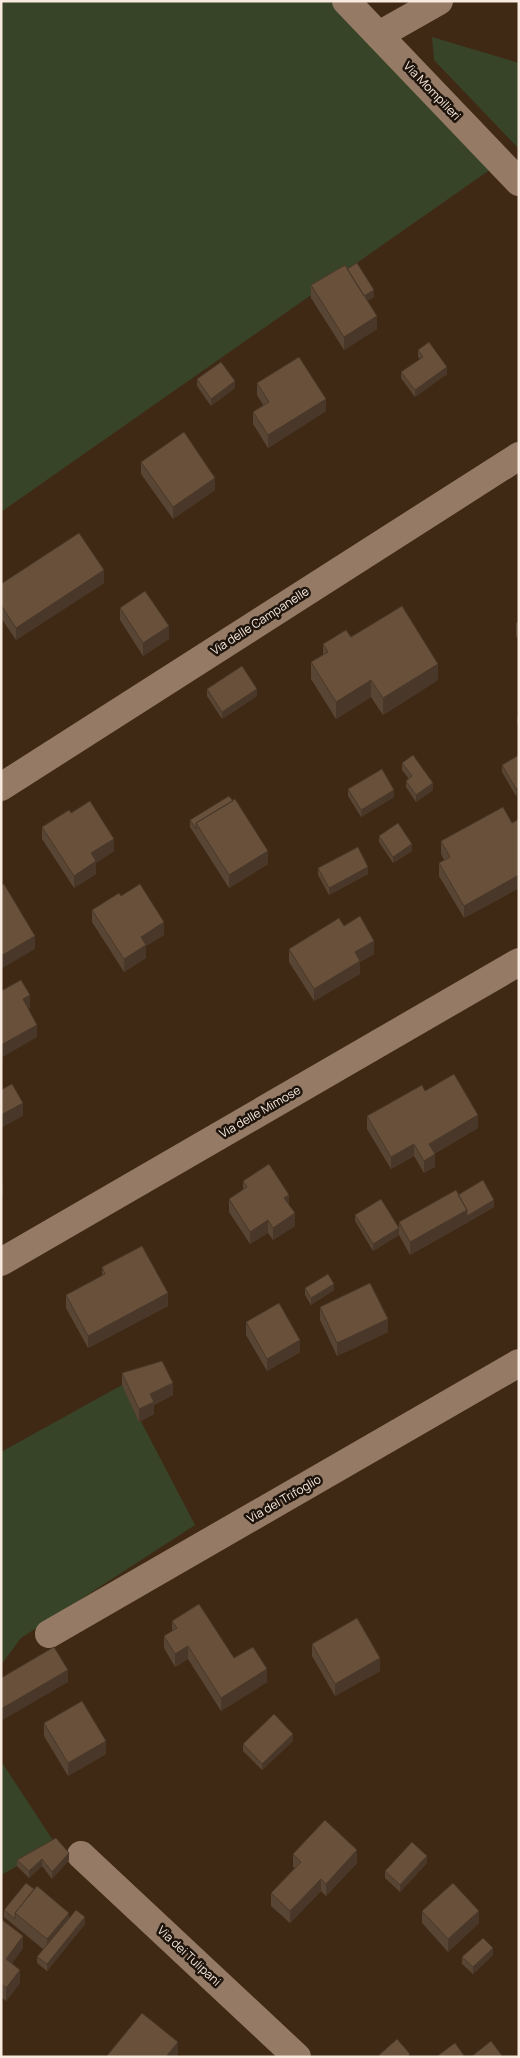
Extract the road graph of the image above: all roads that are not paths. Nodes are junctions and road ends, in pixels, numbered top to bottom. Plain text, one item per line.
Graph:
1 (346, 1) edge
2 (439, 1) edge
3 (379, 35) junction
4 (519, 182) edge
5 (519, 456) edge
6 (1, 786) edge
7 (519, 962) edge
8 (1, 1262) edge
9 (519, 1363) edge
10 (49, 1634) dead end
11 (81, 1855) dead end
12 (297, 2057) edge

1 - 3 street, Via Mompilieri
2 - 3 street
3 - 4 street, Via Mompilieri
5 - 6 street, Via delle Campanelle
7 - 8 street, Via delle Mimose
9 - 10 street, Via del Trifoglio
11 - 12 street, Via dei Tulipani

